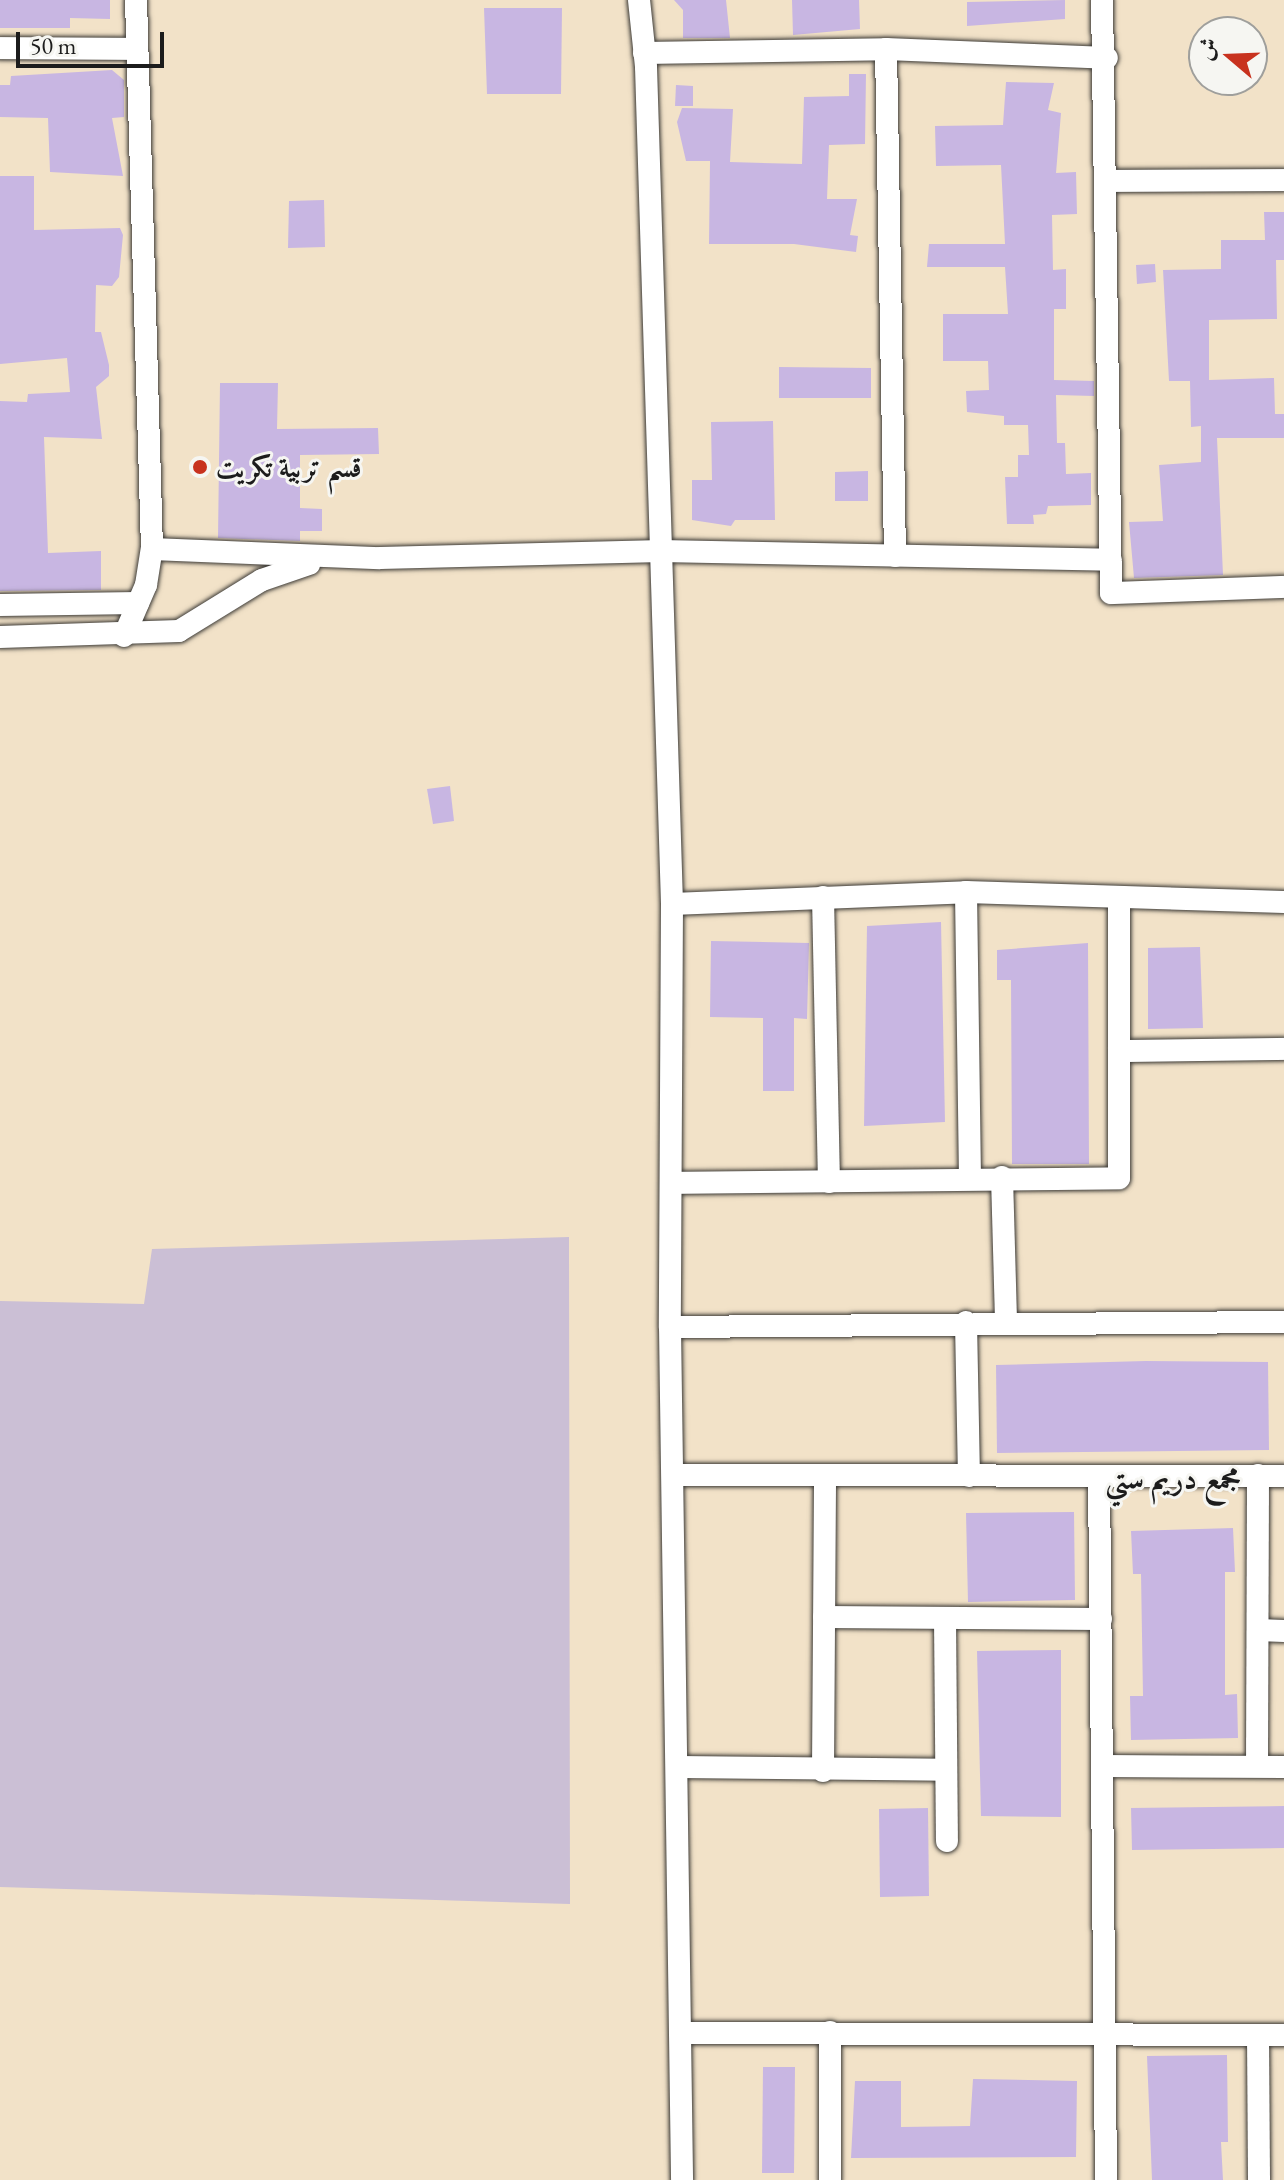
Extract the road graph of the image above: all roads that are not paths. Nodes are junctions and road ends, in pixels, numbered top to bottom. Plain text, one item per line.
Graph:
1 (136, 0) edge
2 (639, 0) edge
3 (1102, 0) edge
4 (0, 48) edge
5 (137, 49) junction
6 (886, 49) junction
7 (644, 53) junction
8 (1107, 58) junction
9 (1284, 180) edge
10 (1109, 181) junction
11 (152, 549) junction
12 (660, 551) junction
13 (895, 556) junction
14 (335, 558) junction
15 (1111, 560) junction
16 (1284, 587) edge
17 (138, 603) junction
18 (0, 605) edge
19 (124, 636) junction
20 (0, 637) edge
21 (966, 892) junction
22 (823, 897) junction
23 (1119, 897) junction
24 (1284, 902) edge
25 (672, 904) junction
26 (1284, 1049) edge
27 (1119, 1051) junction
28 (1002, 1177) junction
29 (970, 1178) junction
30 (829, 1182) junction
31 (672, 1183) junction
32 (966, 1322) junction
33 (1006, 1322) junction
34 (1284, 1322) edge
35 (670, 1327) junction
36 (673, 1475) junction
37 (825, 1475) junction
38 (1258, 1475) junction
39 (969, 1476) junction
40 (1099, 1476) junction
41 (1284, 1476) edge
42 (824, 1617) junction
43 (945, 1618) junction
44 (1101, 1619) junction
45 (1258, 1630) junction
46 (1284, 1631) edge
47 (1103, 1766) junction
48 (1257, 1766) junction
49 (679, 1767) junction
50 (1284, 1767) edge
51 (946, 1770) junction
52 (823, 1771) junction
53 (947, 1841) dead end
54 (1104, 2031) junction
55 (830, 2032) junction
56 (680, 2033) junction
57 (1258, 2035) junction
58 (1284, 2035) edge
59 (682, 2180) edge
60 (830, 2180) edge
61 (1106, 2180) edge
62 (1259, 2180) edge

1 - 5 street
2 - 7 street
3 - 8 street
4 - 5 street
5 - 11 street
6 - 7 street
6 - 8 street
6 - 13 street
7 - 12 street
8 - 10 street
9 - 10 street
10 - 15 street
11 - 14 street
11 - 17 street
12 - 13 street
12 - 14 street
12 - 25 street
13 - 15 street
14 - 19 street
15 - 16 street
17 - 18 street
17 - 19 street
19 - 20 street
21 - 22 street
21 - 23 street
21 - 29 street
22 - 25 street
22 - 30 street
23 - 24 street
23 - 27 street
25 - 31 street
26 - 27 street
27 - 28 street
28 - 29 street
28 - 33 street
29 - 30 street
30 - 31 street
31 - 35 street
32 - 33 street
32 - 35 street
32 - 39 street
33 - 34 street
35 - 36 street
36 - 37 street
36 - 49 street
37 - 39 street
37 - 42 street
38 - 40 street
38 - 41 street
38 - 45 street
39 - 40 street
40 - 44 street
42 - 43 street
42 - 52 street
43 - 44 street
43 - 51 street
44 - 47 street
45 - 46 street
45 - 48 street
47 - 48 street
47 - 54 street
48 - 50 street
49 - 52 street
49 - 56 street
51 - 52 street
51 - 53 street
54 - 55 street
54 - 57 street
54 - 61 street
55 - 56 street
55 - 60 street
56 - 59 street
57 - 58 street
57 - 62 street

